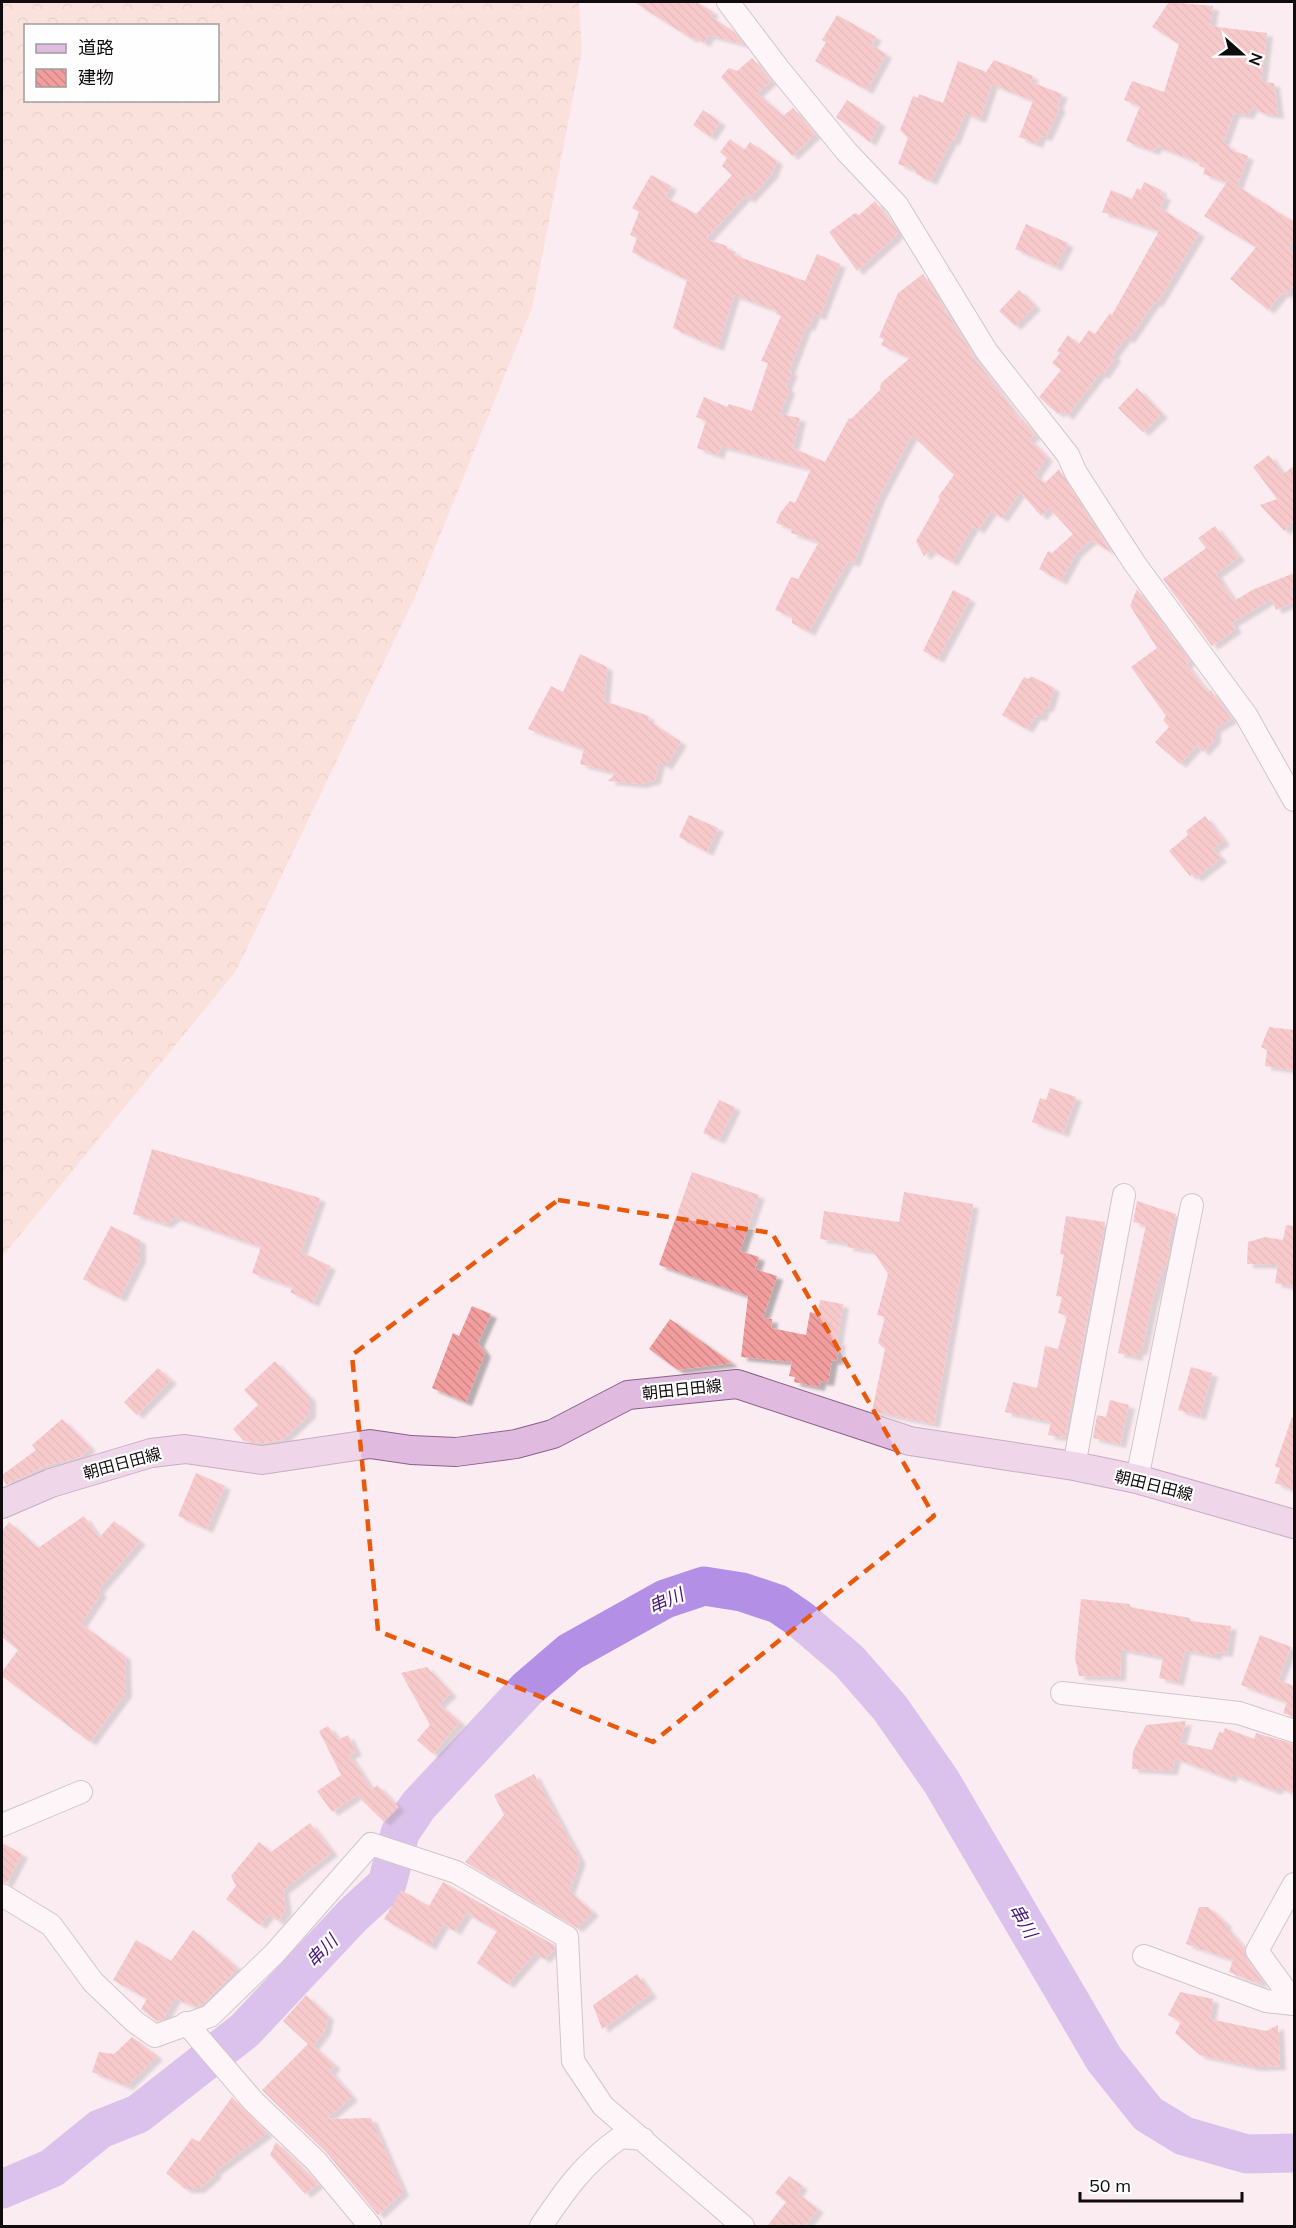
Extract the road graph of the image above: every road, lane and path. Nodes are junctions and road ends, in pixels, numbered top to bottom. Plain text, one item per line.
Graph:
1 (728, 2) edge
2 (1294, 800) edge
3 (1124, 1195) dead end
4 (1192, 1205) dead end
5 (1074, 1466) junction
6 (1137, 1479) junction
7 (2, 1504) edge
8 (1294, 1524) edge
9 (1062, 1693) dead end
10 (1294, 1731) edge
11 (81, 1792) dead end
12 (2, 1825) edge
13 (1294, 1884) edge
14 (2, 1895) edge
15 (1144, 1956) dead end
16 (1294, 2003) edge
17 (186, 2023) junction
18 (643, 2139) junction
19 (370, 2226) edge
20 (541, 2226) edge
21 (743, 2226) edge

1 - 2 street
3 - 5 street
4 - 6 street
5 - 6 main road, 朝田日田線
5 - 7 main road, 朝田日田線
6 - 8 main road, 朝田日田線
9 - 10 street
11 - 12 street
13 - 16 street
14 - 17 street
15 - 16 street
17 - 18 street
17 - 19 street
18 - 20 street
18 - 21 street

